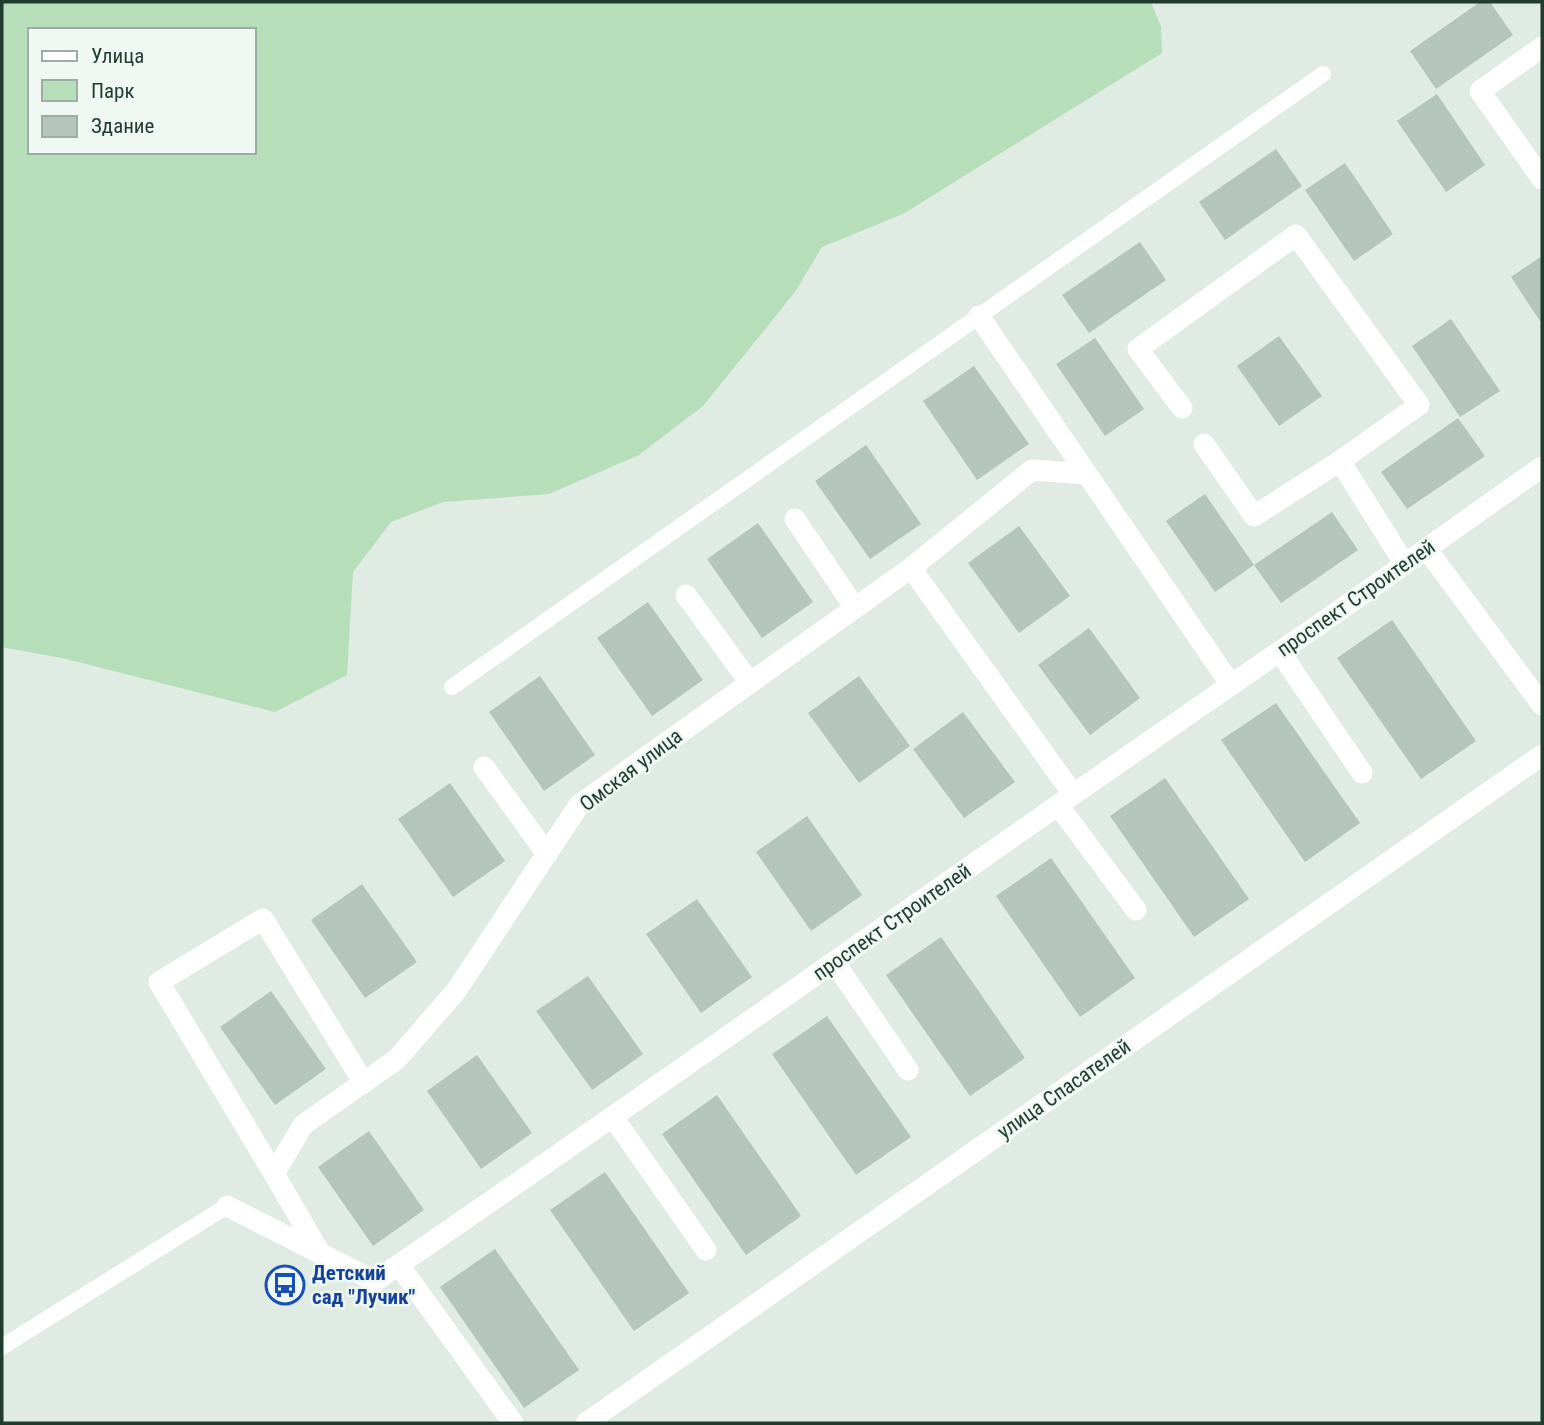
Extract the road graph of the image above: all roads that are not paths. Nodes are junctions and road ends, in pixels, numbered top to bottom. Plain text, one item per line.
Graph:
1 (1542, 47) edge
2 (1323, 75) dead end
3 (1542, 179) edge
4 (979, 316) junction
5 (1182, 408) dead end
6 (1204, 444) dead end
7 (1340, 461) junction
8 (1087, 474) junction
9 (1539, 476) edge
10 (795, 519) dead end
11 (1426, 548) junction
12 (1404, 564) junction
13 (911, 568) junction
14 (686, 595) dead end
15 (855, 608) junction
16 (1280, 652) junction
17 (750, 683) junction
18 (1230, 685) junction
19 (452, 687) dead end
20 (1542, 705) edge
21 (1542, 755) edge
22 (484, 768) dead end
23 (1362, 773) dead end
24 (1066, 799) junction
25 (547, 853) junction
26 (1136, 910) dead end
27 (835, 963) junction
28 (908, 1070) dead end
29 (364, 1083) junction
30 (613, 1117) junction
31 (274, 1174) junction
32 (228, 1206) joint
33 (706, 1250) dead end
34 (321, 1253) junction
35 (399, 1265) junction
36 (2, 1347) edge
37 (513, 1423) edge
38 (586, 1423) edge

1 - 3 street
2 - 4 lane
4 - 8 street
4 - 19 lane
5 - 7 street
6 - 7 street
7 - 12 street
8 - 13 street, Омская улица
8 - 18 street
9 - 11 street, проспект Строителей
10 - 15 street
11 - 12 street, проспект Строителей
11 - 20 street
12 - 16 street, проспект Строителей
13 - 15 street, Омская улица
13 - 24 street
14 - 17 street
15 - 17 street, Омская улица
16 - 18 street, проспект Строителей
16 - 23 street
17 - 25 street, Омская улица
18 - 24 street, проспект Строителей
21 - 38 street, улица Спасателей
22 - 25 street
24 - 26 street
24 - 27 street, проспект Строителей
25 - 29 street, Омская улица
27 - 28 street
27 - 30 street, проспект Строителей
29 - 31 street, Омская улица
29 - 31 street
30 - 33 street
30 - 35 street, проспект Строителей
31 - 34 street
32 - 34 street, проспект Строителей
32 - 36 lane
34 - 35 street, проспект Строителей
35 - 37 street

